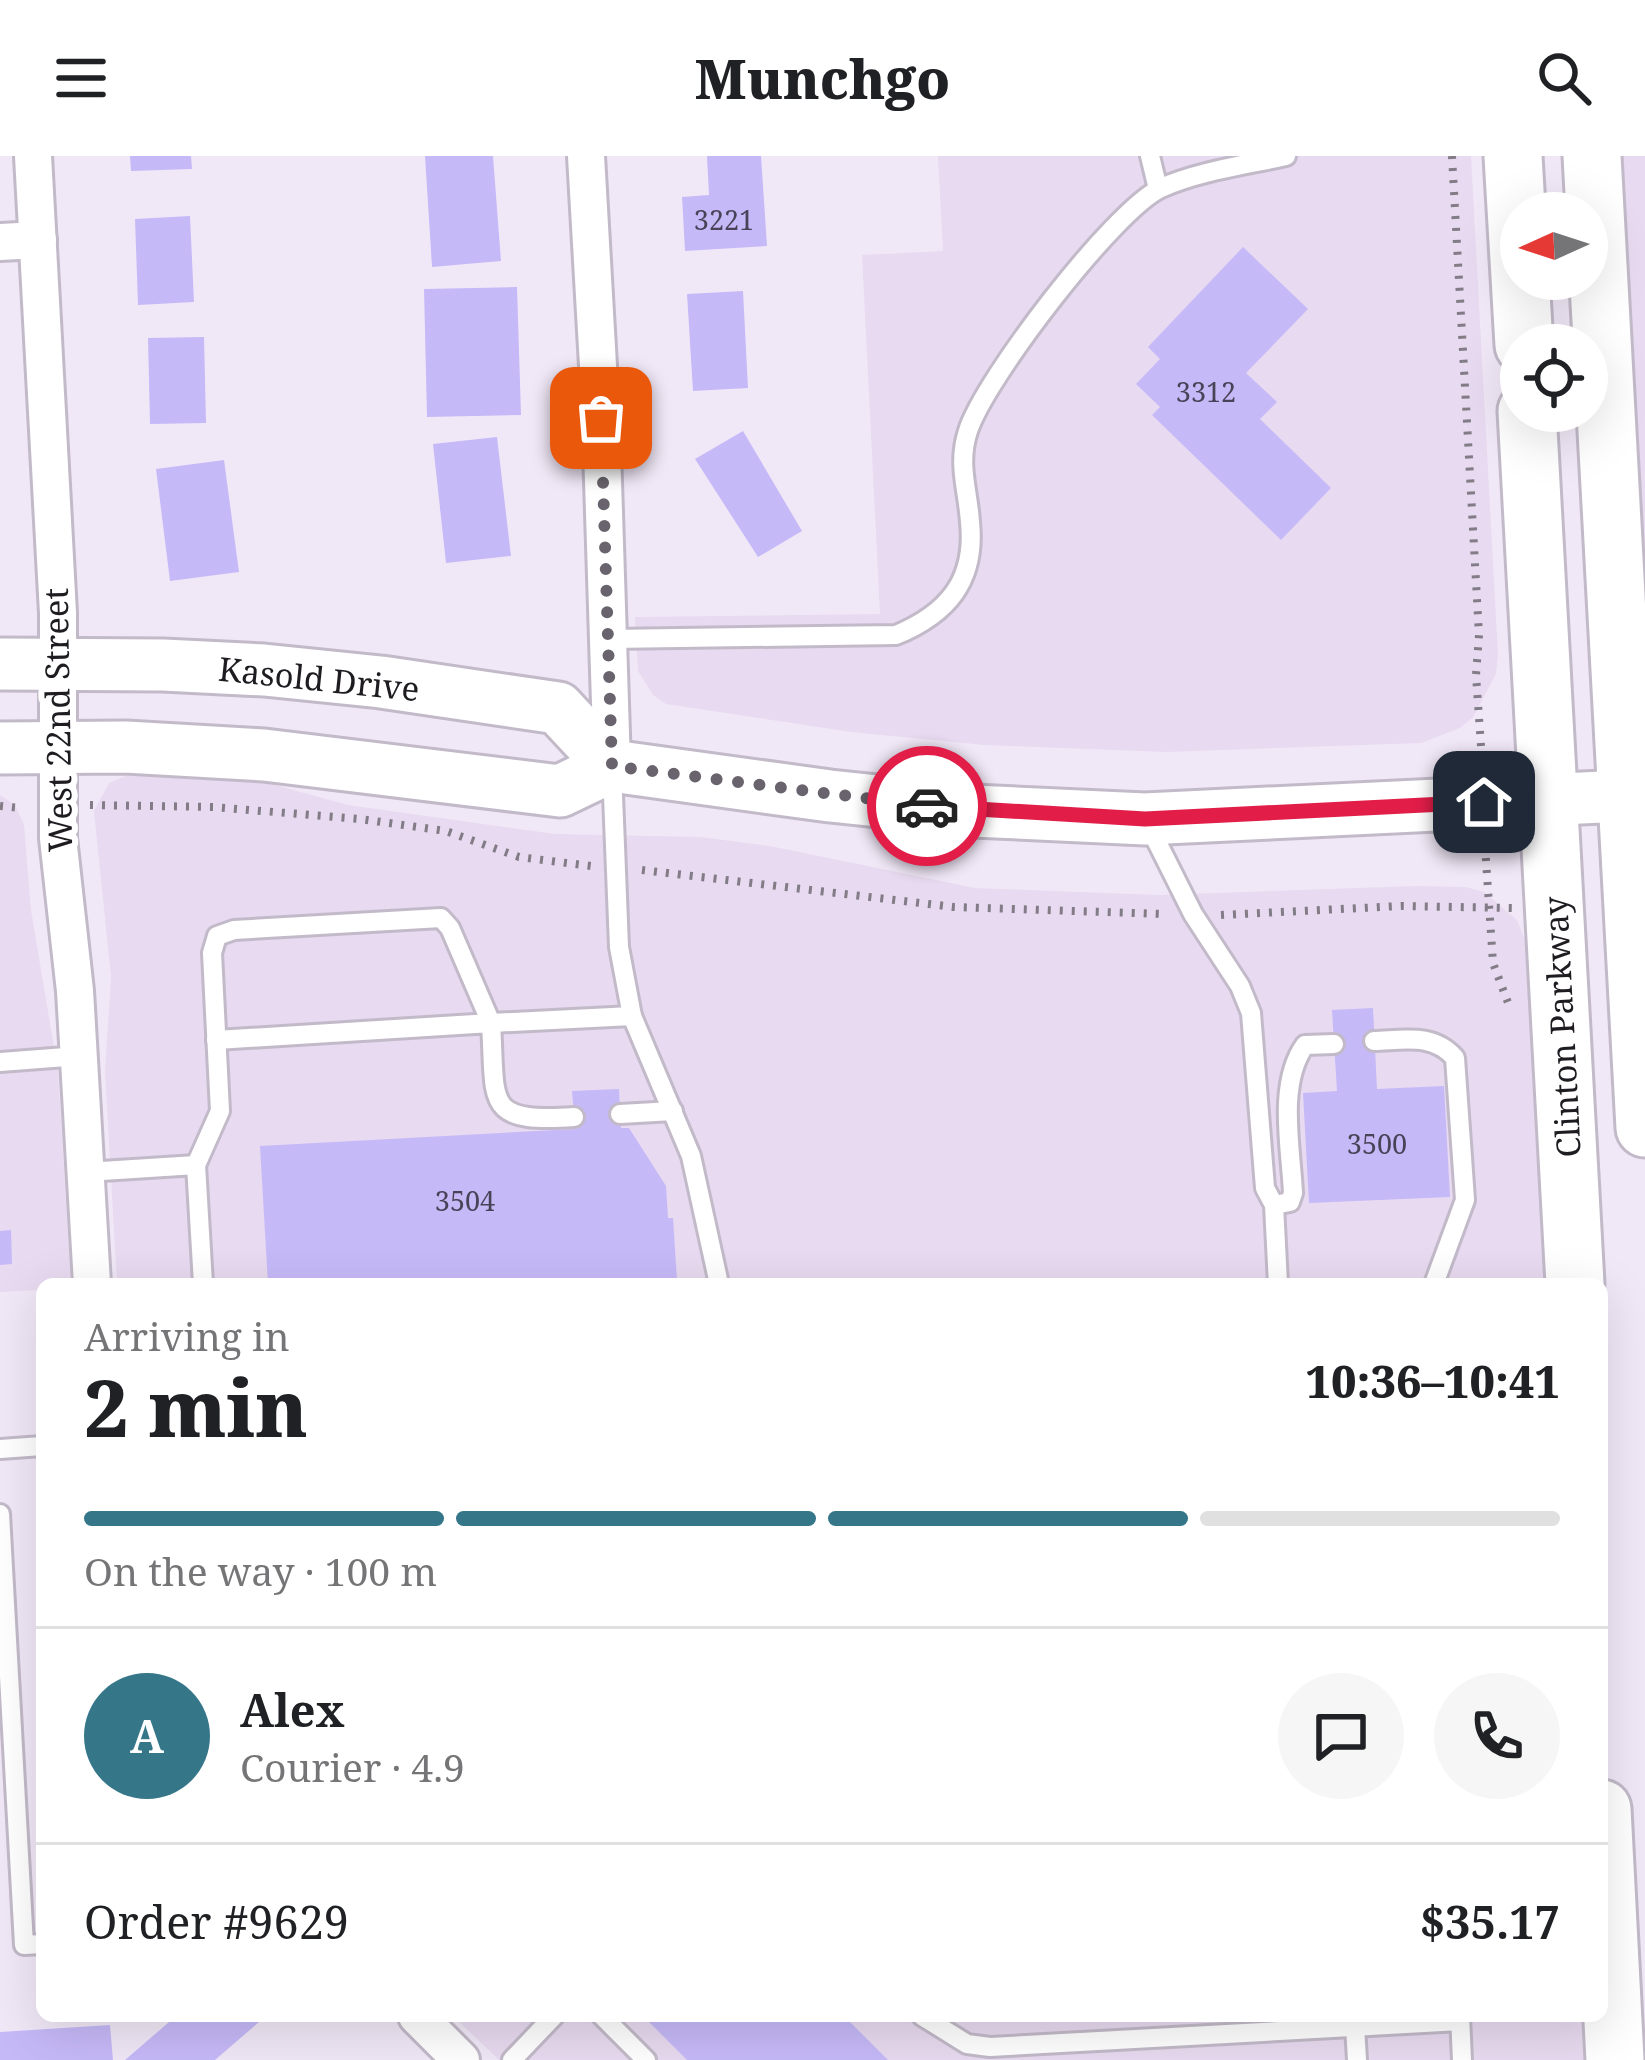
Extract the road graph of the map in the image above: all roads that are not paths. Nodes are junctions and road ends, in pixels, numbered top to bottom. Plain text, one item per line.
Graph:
1 (33, 156) edge
2 (586, 156) edge
3 (1150, 156) edge
4 (1286, 156) edge
5 (1513, 156) edge
6 (1592, 156) edge
7 (1158, 189) junction
8 (38, 240) junction
9 (0, 242) edge
10 (1523, 324) edge
11 (1528, 432) edge
12 (610, 639) junction
13 (0, 664) edge
14 (58, 664) junction
15 (0, 748) edge
16 (57, 748) junction
17 (612, 766) junction
18 (1636, 795) edge
19 (1550, 800) junction
20 (1145, 819) junction
21 (632, 1016) junction
22 (491, 1023) junction
23 (216, 1040) junction
24 (1374, 1041) dead end
25 (1334, 1044) dead end
26 (79, 1056) junction
27 (0, 1062) edge
28 (673, 1111) junction
29 (620, 1114) dead end
30 (574, 1117) dead end
31 (1645, 1128) edge
32 (196, 1165) junction
33 (86, 1172) junction
34 (1274, 1205) junction
35 (92, 1278) edge
36 (203, 1278) edge
37 (718, 1278) edge
38 (1278, 1278) edge
39 (1436, 1278) edge
40 (1575, 1278) edge
41 (36, 1446) edge
42 (0, 1449) edge
43 (0, 1514) edge
44 (1608, 1925) edge
45 (36, 1944) edge
46 (423, 2022) edge
47 (548, 2022) edge
48 (608, 2022) edge
49 (932, 2022) edge
50 (1392, 2022) edge
51 (1460, 2022) edge
52 (1355, 2026) junction
53 (461, 2060) edge
54 (512, 2060) edge
55 (646, 2060) edge
56 (1357, 2060) edge
57 (1462, 2060) edge
58 (1615, 2060) edge

1 - 8 street, West 22nd Street
2 - 12 street
3 - 7 lane
4 - 7 lane
5 - 10 main road
6 - 18 main road
7 - 12 lane
8 - 9 street
8 - 14 street, West 22nd Street
11 - 19 main road, Clinton Parkway
12 - 17 street
13 - 14 main road, Kasold Drive
14 - 16 street, West 22nd Street
14 - 17 main road, Kasold Drive
15 - 16 main road
16 - 17 main road
16 - 26 street, West 22nd Street
17 - 20 main road
17 - 21 lane
18 - 19 main road
18 - 31 main road
19 - 20 main road
19 - 40 main road, Clinton Parkway
20 - 34 lane
21 - 22 lane
21 - 28 lane
22 - 23 lane
22 - 23 lane
22 - 30 lane
23 - 32 lane
24 - 39 lane
25 - 34 lane
26 - 27 lane
26 - 33 street, West 22nd Street
28 - 29 lane
28 - 37 lane
32 - 33 lane
32 - 36 lane
33 - 35 street, West 22nd Street
34 - 38 lane
41 - 42 lane
43 - 45 lane
44 - 58 main road
46 - 53 street
47 - 54 lane
48 - 55 lane
49 - 52 lane
50 - 52 lane
51 - 57 lane
52 - 56 lane

